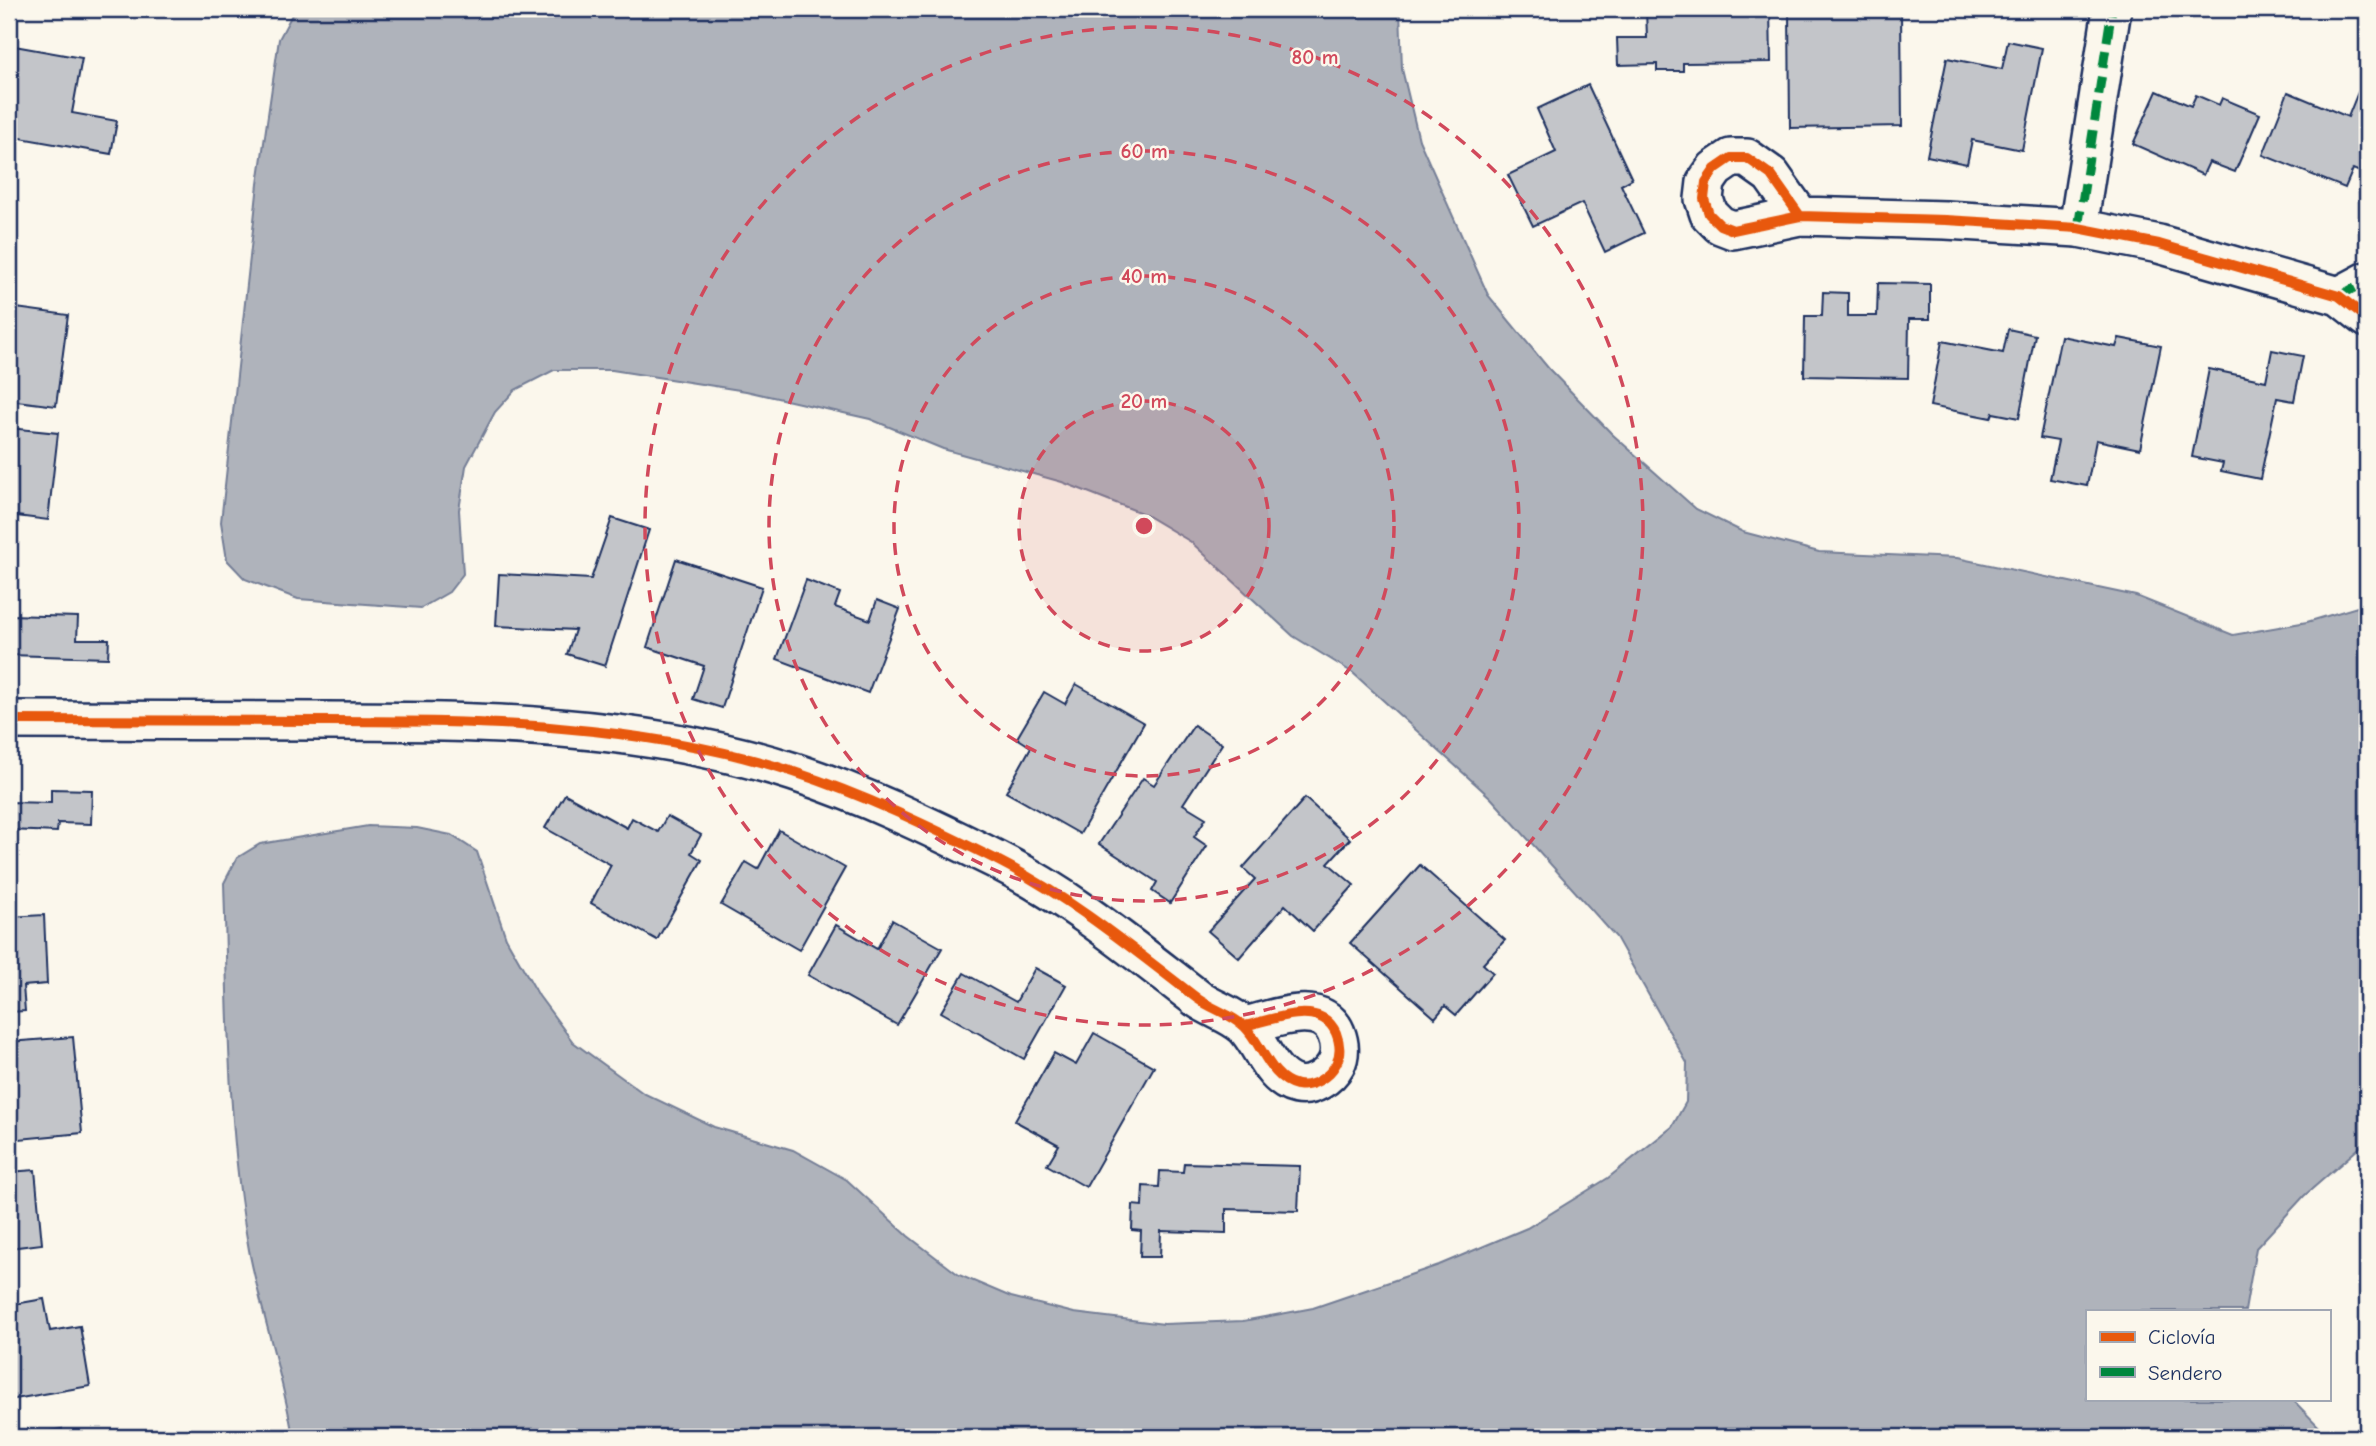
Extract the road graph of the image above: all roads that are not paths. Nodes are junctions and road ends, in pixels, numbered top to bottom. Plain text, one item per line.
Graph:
1 (2112, 9) edge
2 (1800, 216) dead end
3 (2078, 228) junction
4 (2358, 299) edge
5 (9, 720) edge
6 (1244, 1026) dead end

1 - 3 street
2 - 3 street
3 - 4 street
5 - 6 street

